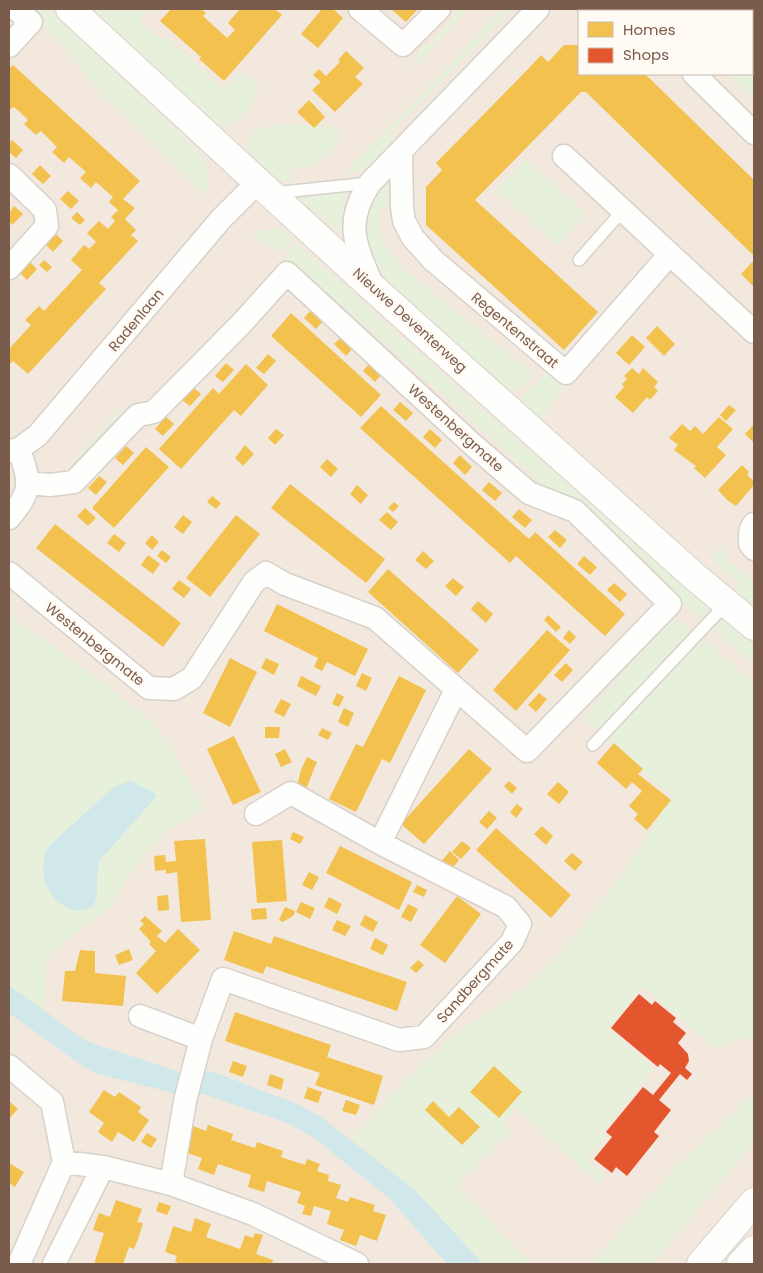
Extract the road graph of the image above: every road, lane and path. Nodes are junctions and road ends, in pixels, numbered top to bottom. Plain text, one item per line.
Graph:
1 (16, 9) edge
2 (70, 9) edge
3 (360, 9) edge
4 (439, 9) edge
5 (538, 9) edge
6 (9, 46) edge
7 (695, 75) edge
8 (754, 133) edge
9 (401, 153) junction
10 (564, 156) dead end
11 (9, 175) edge
12 (370, 183) junction
13 (264, 188) junction
14 (623, 210) junction
15 (670, 254) junction
16 (579, 260) dead end
17 (9, 268) edge
18 (373, 288) junction
19 (754, 332) edge
20 (14, 450) edge
21 (27, 483) junction
22 (9, 518) edge
23 (754, 524) edge
24 (754, 549) edge
25 (9, 573) edge
26 (726, 604) junction
27 (754, 626) edge
28 (456, 690) junction
29 (593, 745) dead end
30 (256, 814) dead end
31 (380, 842) junction
32 (140, 1016) dead end
33 (201, 1039) junction
34 (9, 1066) edge
35 (64, 1162) junction
36 (103, 1167) junction
37 (171, 1184) junction
38 (754, 1202) edge
39 (754, 1250) edge
40 (19, 1264) edge
41 (54, 1264) edge
42 (357, 1264) edge
43 (701, 1264) edge
44 (741, 1264) edge

1 - 6 street
2 - 13 main road, Nieuwe Deventerweg
3 - 4 street
5 - 9 street
7 - 8 street
9 - 12 street
9 - 15 street, Regentenstraat
10 - 14 street
11 - 17 street
12 - 13 lane
12 - 18 street
13 - 18 main road, Nieuwe Deventerweg
13 - 20 street, Radenlaan
14 - 15 street
14 - 16 lane
15 - 19 street
18 - 26 main road, Nieuwe Deventerweg
20 - 21 street
21 - 22 street
21 - 28 street, Westenbergmate
23 - 24 street
25 - 28 street, Westenbergmate
26 - 27 main road, Nieuwe Deventerweg
26 - 29 lane
28 - 31 street
30 - 31 street, Sandbergmate
31 - 33 street, Sandbergmate
32 - 33 street
33 - 37 street, Sandbergmate
34 - 35 street
35 - 36 street
35 - 40 street
36 - 37 street
36 - 41 street
37 - 42 street
38 - 43 main road
39 - 44 main road

